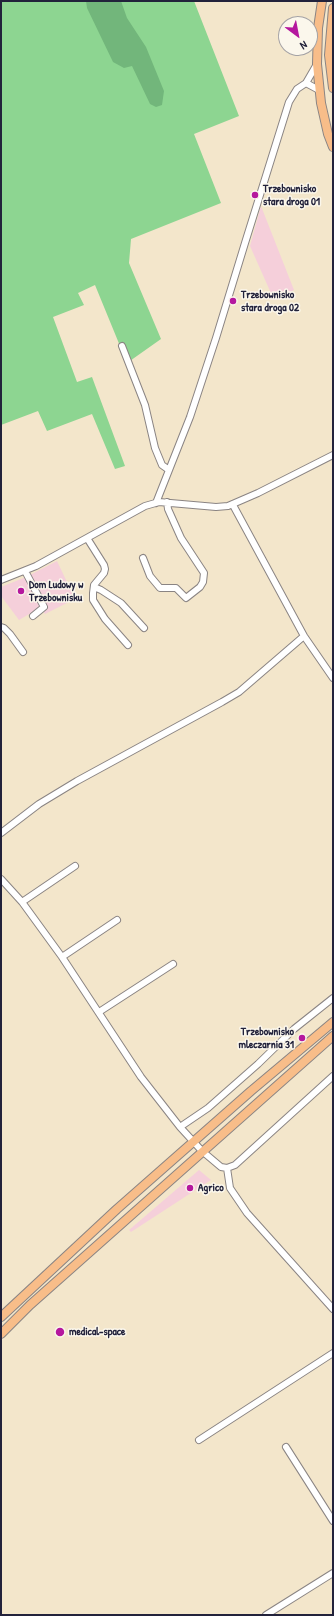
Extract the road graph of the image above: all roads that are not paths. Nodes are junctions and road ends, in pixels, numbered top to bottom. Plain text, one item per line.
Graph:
1 (322, 1) edge
2 (333, 8) edge
3 (317, 64) junction
4 (306, 83) junction
5 (333, 88) edge
6 (319, 90) junction
7 (333, 147) edge
8 (122, 346) dead end
9 (333, 455) edge
10 (169, 470) junction
11 (167, 502) junction
12 (156, 503) junction
13 (232, 505) junction
14 (87, 538) junction
15 (143, 558) dead end
16 (25, 571) junction
17 (1, 580) edge
18 (94, 587) junction
19 (33, 616) dead end
20 (1, 627) edge
21 (144, 628) dead end
22 (304, 636) junction
23 (128, 645) dead end
24 (23, 652) dead end
25 (331, 670) edge
26 (333, 678) edge
27 (1, 832) edge
28 (75, 866) dead end
29 (1, 879) edge
30 (22, 902) junction
31 (118, 920) dead end
32 (62, 957) junction
33 (173, 964) dead end
34 (333, 998) edge
35 (99, 1012) junction
36 (333, 1022) edge
37 (333, 1036) edge
38 (333, 1076) edge
39 (180, 1127) junction
40 (194, 1141) junction
41 (202, 1151) junction
42 (227, 1168) junction
43 (333, 1309) edge
44 (1, 1317) edge
45 (1, 1334) edge
46 (333, 1353) edge
47 (198, 1440) dead end
48 (286, 1447) dead end
49 (333, 1521) edge
50 (333, 1573) edge
51 (266, 1615) edge

1 - 3 main road
2 - 5 main road
3 - 4 street
3 - 6 main road
4 - 6 street
4 - 10 street
6 - 7 main road
8 - 10 street
9 - 13 street
10 - 12 street
11 - 12 street
11 - 13 street
11 - 15 street
12 - 14 street
13 - 22 street
14 - 16 street
14 - 18 street
16 - 17 street
16 - 19 street
18 - 21 street
18 - 23 street
20 - 24 street
22 - 25 street
22 - 27 street
25 - 26 street
28 - 30 street
29 - 30 street
30 - 32 street
31 - 32 street
32 - 35 street
33 - 35 street
34 - 39 street
35 - 39 street
36 - 40 main road
37 - 41 main road
38 - 42 street
39 - 40 street
40 - 41 street
40 - 44 main road
41 - 42 street
41 - 45 main road
42 - 43 street
46 - 47 street
48 - 49 street
50 - 51 street

